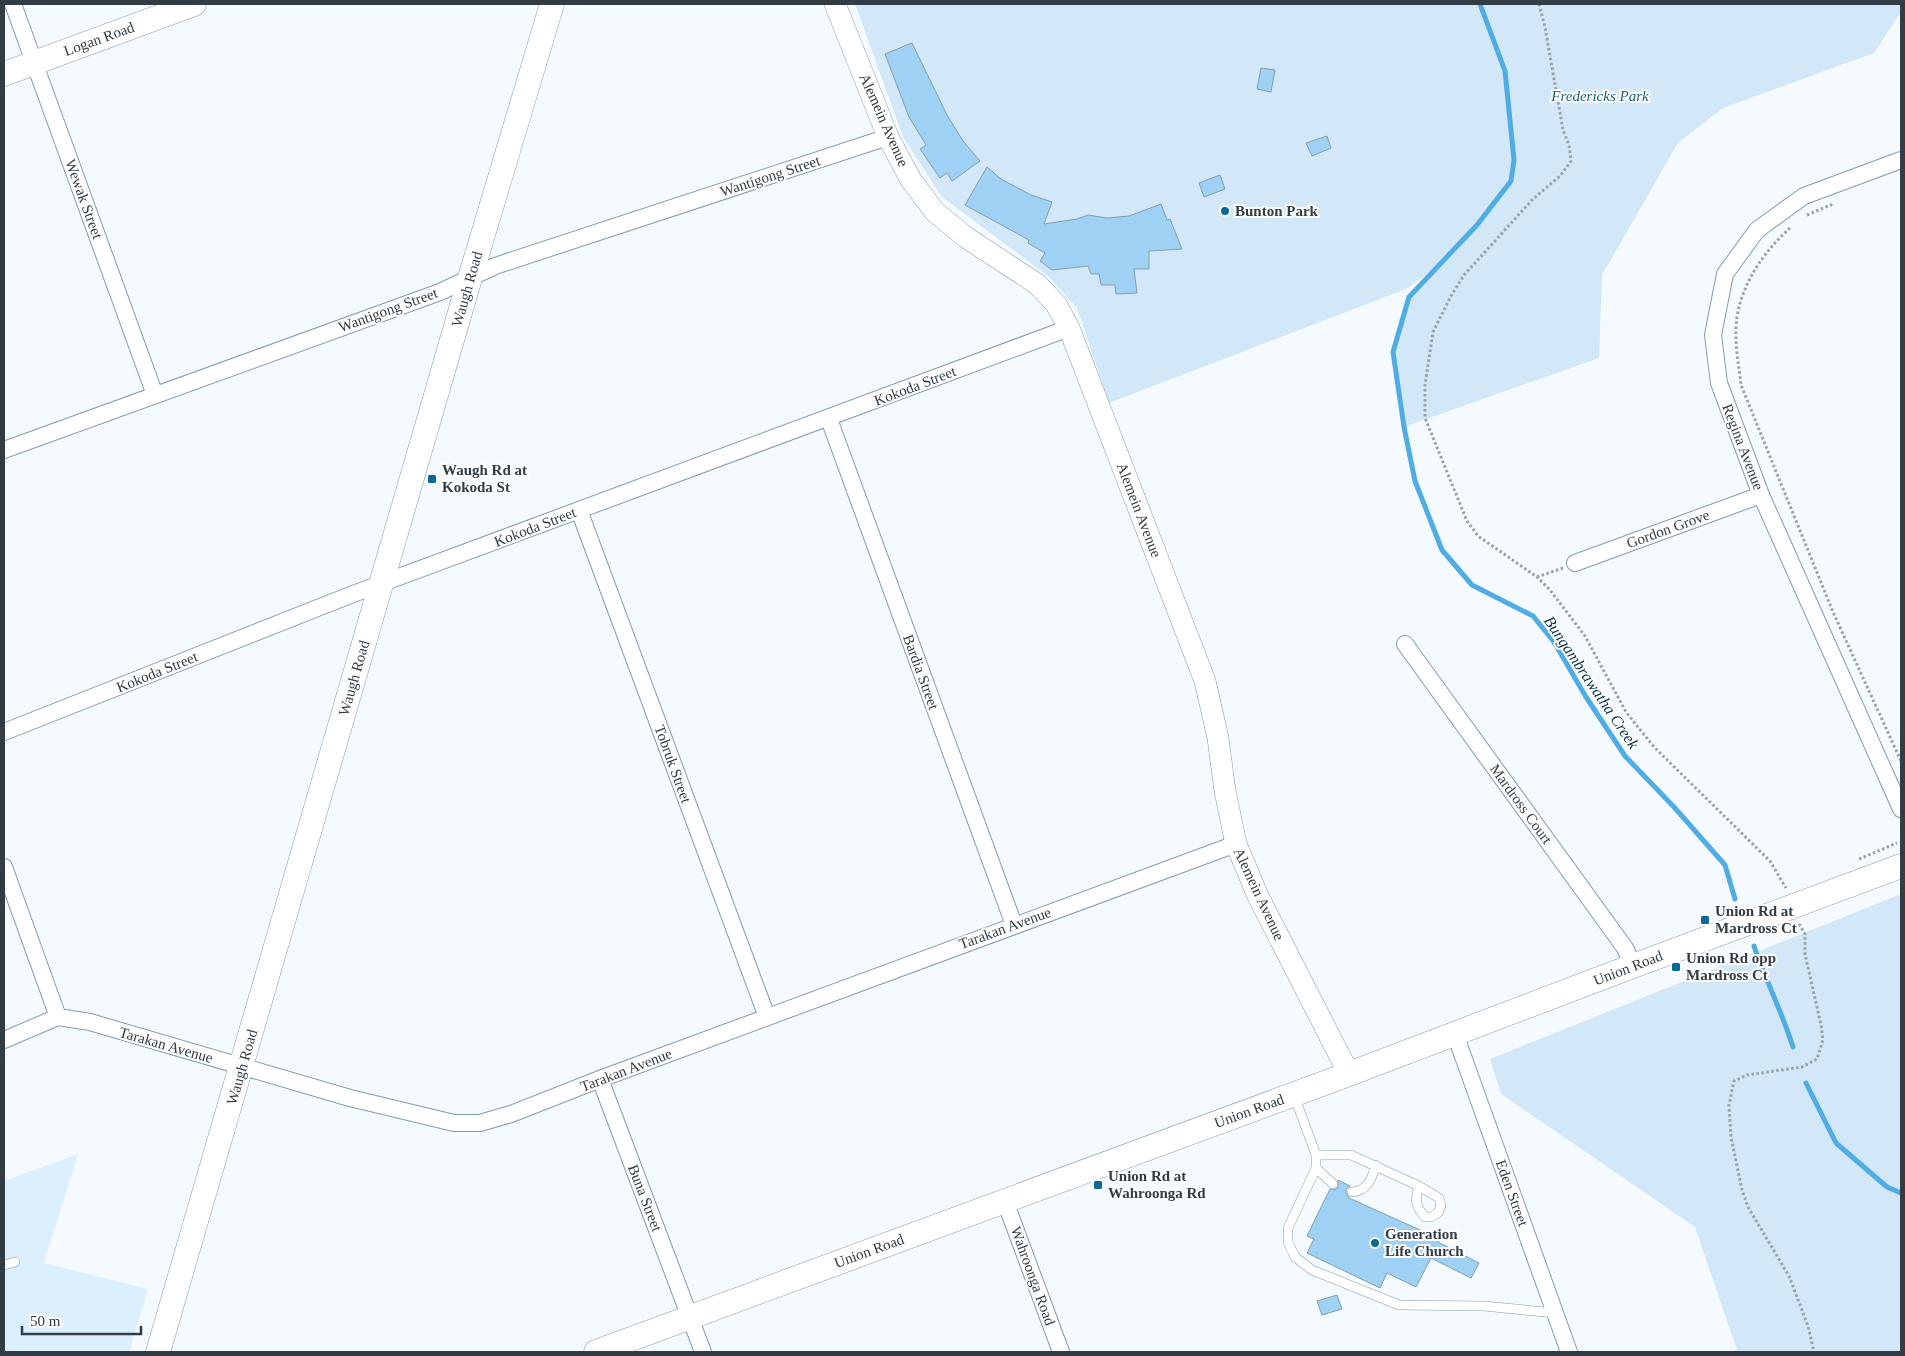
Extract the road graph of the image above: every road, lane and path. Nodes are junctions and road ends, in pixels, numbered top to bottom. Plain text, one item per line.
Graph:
1 (12, 4) edge
2 (194, 4) edge
3 (552, 4) edge
4 (836, 4) edge
5 (1538, 4) edge
6 (34, 63) junction
7 (4, 74) edge
8 (888, 137) junction
9 (1901, 160) edge
10 (1840, 201) dead end
11 (1802, 218) dead end
12 (1792, 226) dead end
13 (470, 278) junction
14 (1069, 328) junction
15 (155, 395) junction
16 (829, 418) junction
17 (4, 450) edge
18 (1761, 495) junction
19 (579, 510) junction
20 (1575, 563) joint
21 (1537, 577) junction
22 (382, 584) junction
23 (1405, 644) dead end
24 (4, 732) edge
25 (1901, 761) edge
26 (1901, 810) edge
27 (1236, 844) junction
28 (1901, 866) edge
29 (4, 868) edge
30 (1786, 888) dead end
31 (1798, 922) dead end
32 (1014, 925) junction
33 (1633, 966) junction
34 (58, 1017) junction
35 (767, 1017) junction
36 (1455, 1034) junction
37 (4, 1040) edge
38 (241, 1067) junction
39 (1349, 1074) junction
40 (600, 1080) junction
41 (1294, 1094) junction
42 (1316, 1156) junction
43 (1376, 1165) junction
44 (1316, 1168) junction
45 (1333, 1184) dead end
46 (1419, 1186) dead end
47 (1352, 1192) dead end
48 (1005, 1201) junction
49 (15, 1262) dead end
50 (4, 1265) edge
51 (1555, 1313) junction
52 (690, 1317) junction
53 (158, 1352) edge
54 (596, 1352) edge
55 (703, 1352) edge
56 (1061, 1352) edge
57 (1569, 1352) edge
58 (1814, 1352) edge

1 - 6 street, Wewak Street
2 - 6 main road, Logan Road
3 - 13 main road, Waugh Road
4 - 8 street, Alemein Avenue
5 - 21 path
6 - 7 main road, Logan Road
6 - 15 street, Wewak Street
8 - 13 street, Wantigong Street
8 - 14 street, Alemein Avenue
9 - 18 street, Regina Avenue
10 - 11 path
12 - 25 path
13 - 15 street, Wantigong Street
13 - 22 main road, Waugh Road
14 - 16 street, Kokoda Street
14 - 27 street, Alemein Avenue
15 - 17 street, Wantigong Street
16 - 19 street, Kokoda Street
16 - 32 street, Bardia Street
18 - 20 street, Gordon Grove
18 - 26 street, Regina Avenue
19 - 22 street, Kokoda Street
19 - 35 street, Tobruk Street
20 - 21 path
21 - 30 path
22 - 24 street, Kokoda Street
22 - 38 main road, Waugh Road
23 - 33 street, Mardross Court
27 - 32 street, Tarakan Avenue
27 - 39 street, Alemein Avenue
28 - 33 main road, Union Road
29 - 34 street
31 - 58 path
32 - 35 street, Tarakan Avenue
33 - 36 main road, Union Road
34 - 37 street
34 - 38 street, Tarakan Avenue
35 - 40 street, Tarakan Avenue
36 - 39 main road, Union Road
36 - 51 street, Eden Street
38 - 40 street, Tarakan Avenue
38 - 53 main road, Waugh Road
39 - 41 main road, Union Road
40 - 52 street, Buna Street
41 - 42 lane
41 - 48 main road, Union Road
42 - 43 lane
42 - 44 lane
43 - 46 lane
43 - 47 lane
44 - 45 lane
44 - 51 lane
48 - 52 main road, Union Road
48 - 56 street, Wahroonga Road
49 - 50 lane
51 - 57 street, Eden Street
52 - 54 main road, Union Road
52 - 55 street, Buna Street

